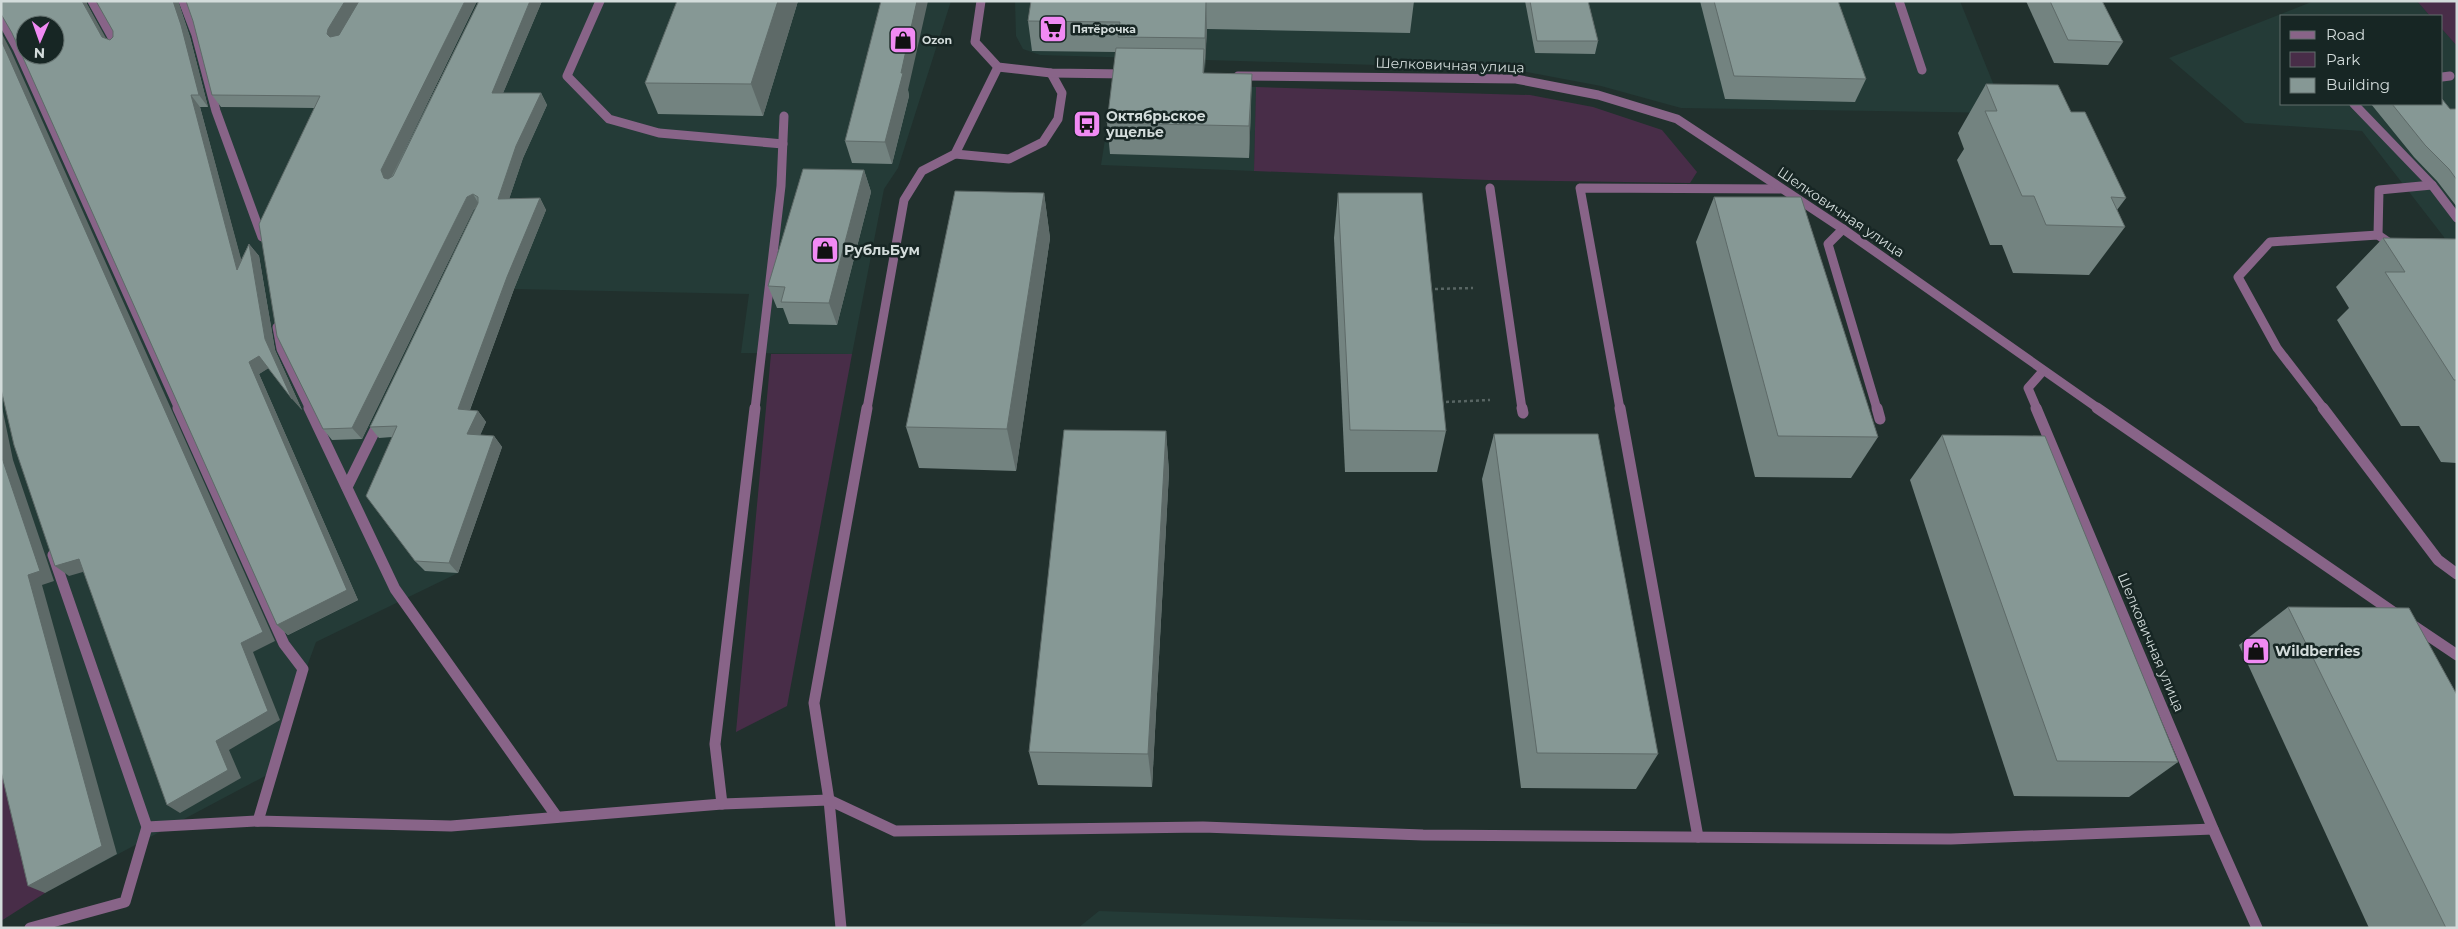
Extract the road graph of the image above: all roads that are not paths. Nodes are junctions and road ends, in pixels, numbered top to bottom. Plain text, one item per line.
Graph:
1 (92, 1) edge
2 (183, 1) edge
3 (600, 1) edge
4 (981, 1) edge
5 (1899, 1) edge
6 (1, 19) edge
7 (117, 46) edge
8 (998, 67) junction
9 (1922, 70) dead end
10 (1052, 73) junction
11 (1140, 74) edge
12 (1230, 76) edge
13 (2355, 105) edge
14 (784, 116) dead end
15 (783, 144) junction
16 (955, 154) junction
17 (2432, 185) junction
18 (1490, 188) dead end
19 (1780, 189) junction
20 (2457, 218) edge
21 (1843, 229) junction
22 (2378, 235) junction
23 (264, 247) edge
24 (2400, 251) edge
25 (276, 321) edge
26 (2043, 371) junction
27 (386, 407) edge
28 (1523, 413) dead end
29 (1880, 419) dead end
30 (347, 487) junction
31 (48, 541) edge
32 (2457, 574) edge
33 (2457, 655) edge
34 (829, 800) junction
35 (722, 804) junction
36 (557, 817) junction
37 (258, 821) junction
38 (147, 827) junction
39 (2213, 829) junction
40 (1698, 837) junction
41 (30, 928) edge
42 (841, 928) edge
43 (2257, 928) edge

1 - 7 street
2 - 23 street
3 - 15 street
4 - 8 street
5 - 9 street
6 - 37 street
8 - 10 street
8 - 16 street
10 - 11 street
10 - 16 street
12 - 19 street, Шелковичная улица
13 - 17 street
14 - 15 street
15 - 35 street
16 - 34 street
17 - 20 street
17 - 22 street
18 - 28 street
19 - 21 street, Шелковичная улица
19 - 40 street
21 - 26 street, Шелковичная улица
21 - 29 street
22 - 24 street
22 - 32 street
25 - 30 street
26 - 33 street, Шелковичная улица
26 - 39 street, Шелковичная улица
27 - 30 street
30 - 36 street
31 - 38 street
34 - 35 street
34 - 40 street
34 - 42 street
35 - 36 street
36 - 37 street
37 - 38 street
38 - 41 street
39 - 40 street
39 - 43 street, Шелковичная улица

